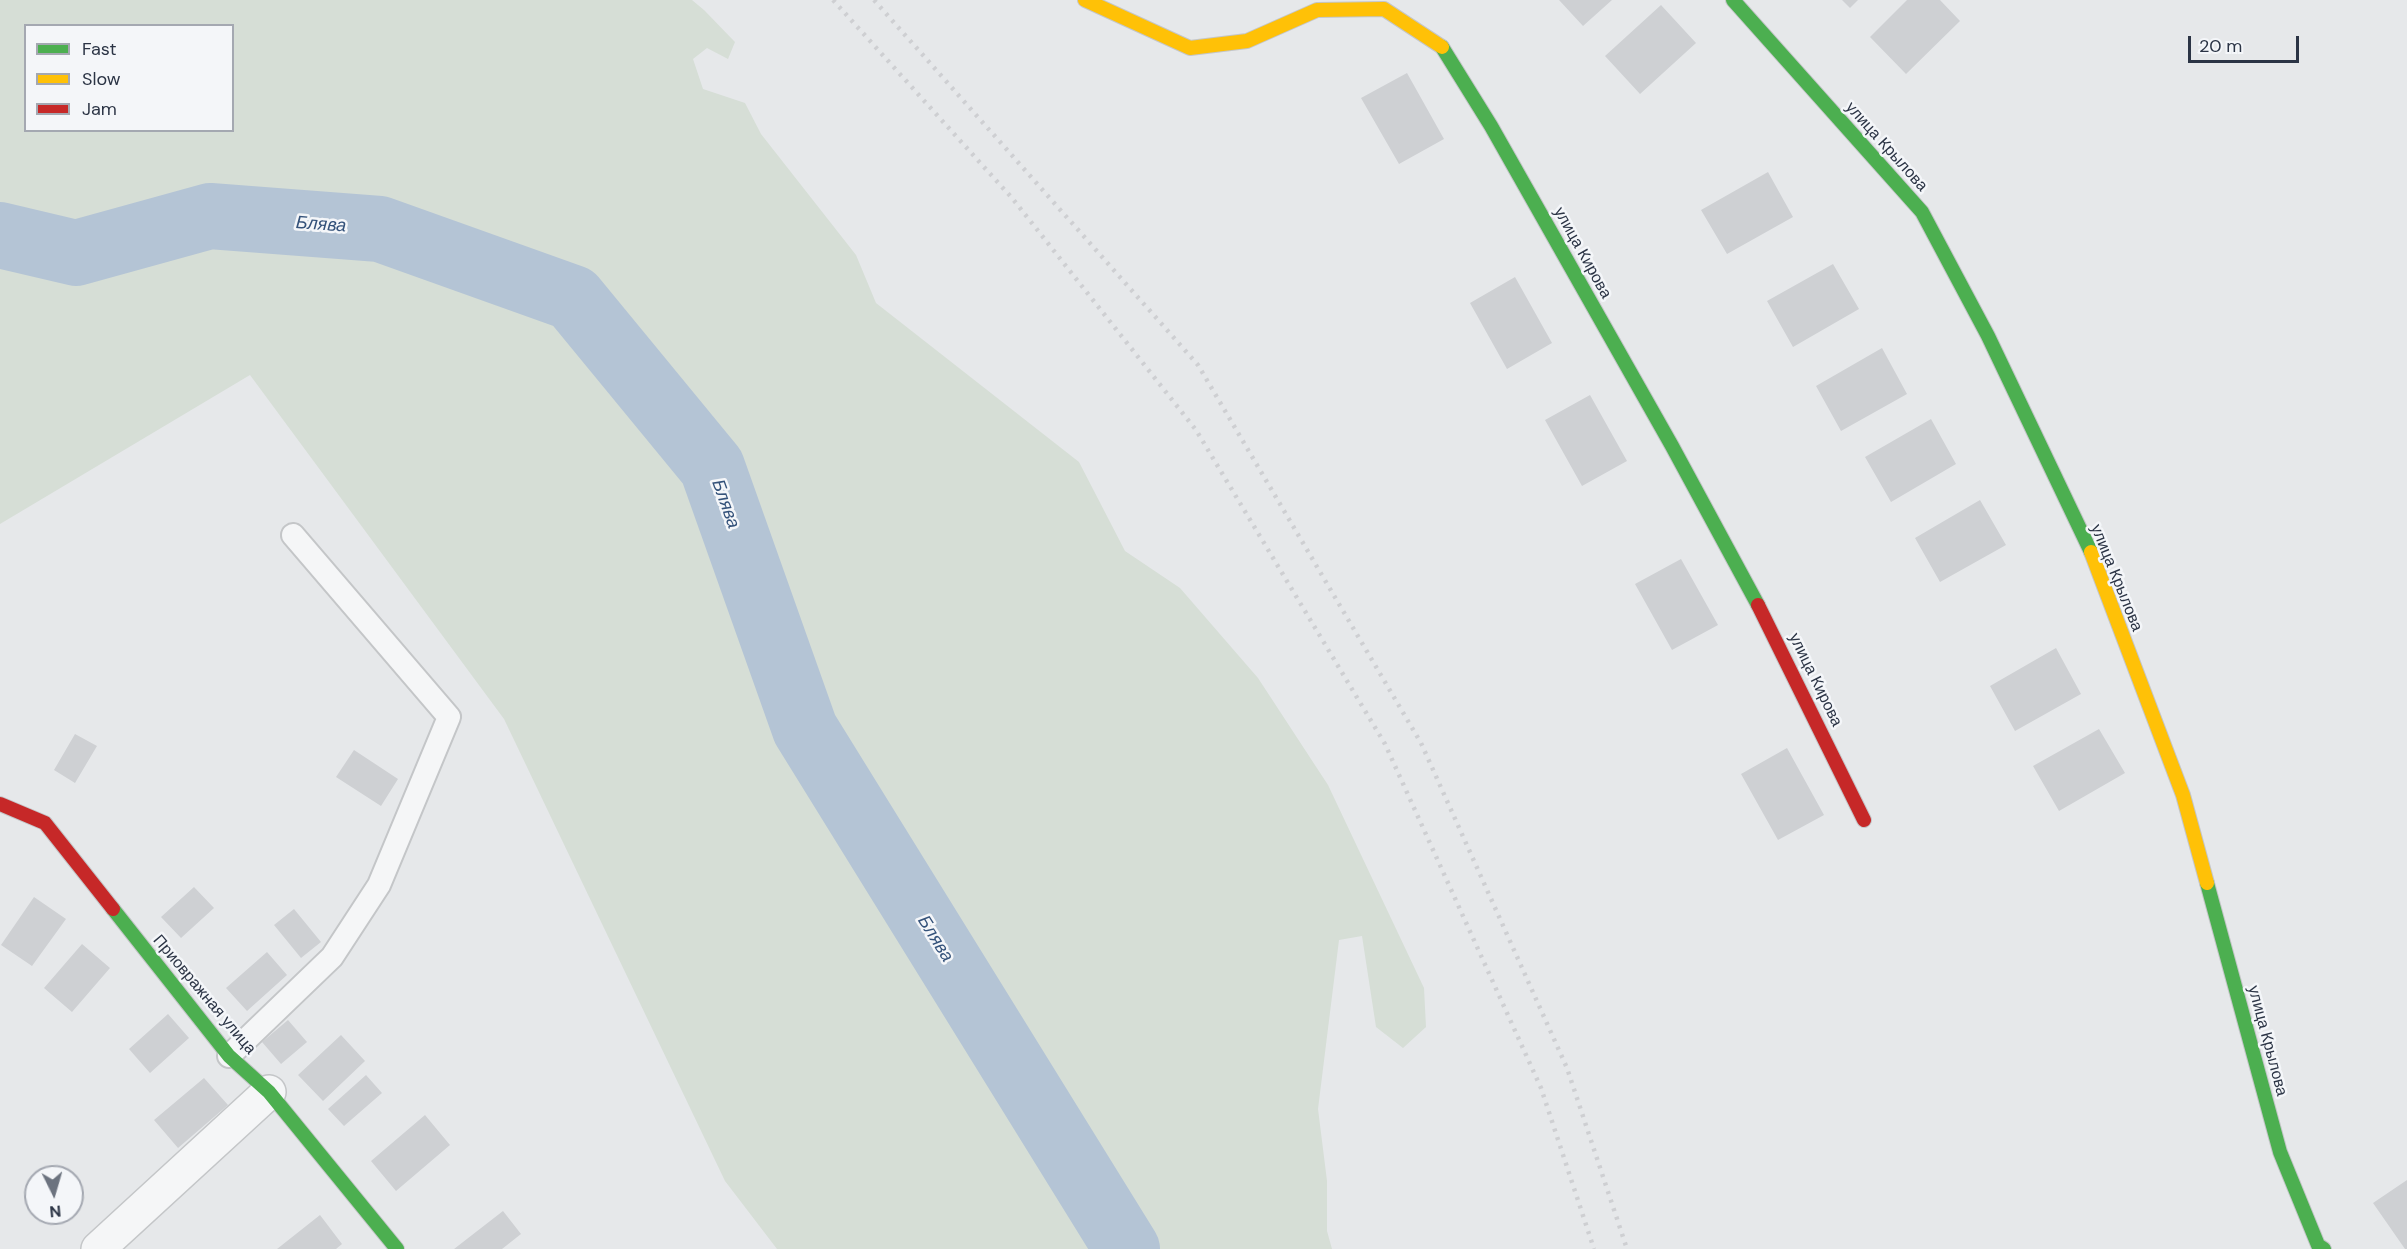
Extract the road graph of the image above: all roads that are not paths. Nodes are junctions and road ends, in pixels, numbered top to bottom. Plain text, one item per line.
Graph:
1 (1085, 0) edge
2 (1733, 0) edge
3 (293, 535) dead end
4 (0, 804) edge
5 (1864, 820) dead end
6 (228, 1056) junction
7 (269, 1092) junction
8 (2321, 1247) edge
9 (98, 1249) edge
10 (397, 1249) edge

1 - 5 street, улица Кирова
2 - 8 street, улица Крылова
3 - 6 lane
4 - 6 street, Приовражная улица
6 - 7 street, Приовражная улица
7 - 9 street
7 - 10 street, Приовражная улица

